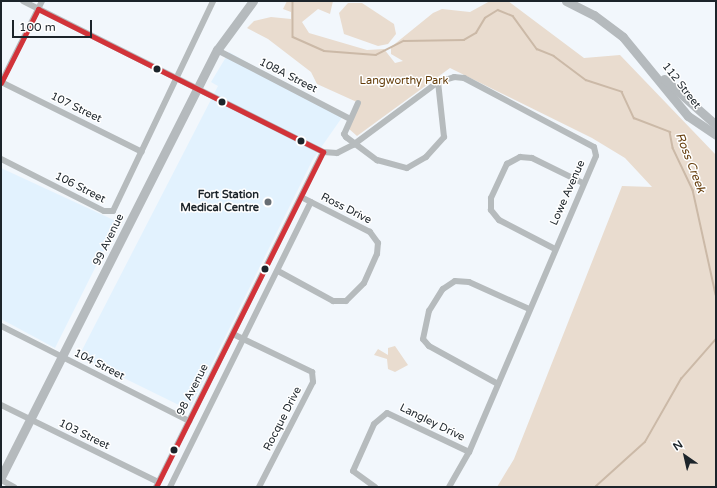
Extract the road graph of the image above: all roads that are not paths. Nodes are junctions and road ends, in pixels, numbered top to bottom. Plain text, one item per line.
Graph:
1 (23, 1) edge
2 (42, 1) edge
3 (205, 1) edge
4 (253, 1) edge
5 (566, 1) edge
6 (212, 3) edge
7 (38, 9) junction
8 (217, 50) junction
9 (648, 64) junction
10 (176, 77) junction
11 (438, 82) junction
12 (1, 83) edge
13 (196, 89) junction
14 (358, 104) dead end
15 (350, 119) junction
16 (716, 125) edge
17 (716, 135) edge
18 (353, 145) junction
19 (142, 152) junction
20 (323, 152) junction
21 (1, 159) edge
22 (583, 183) junction
23 (301, 197) junction
24 (311, 202) junction
25 (555, 249) junction
26 (278, 271) junction
27 (529, 309) junction
28 (1, 326) edge
29 (233, 334) junction
30 (244, 339) junction
31 (63, 358) junction
32 (498, 384) junction
33 (1, 405) edge
34 (31, 420) junction
35 (189, 421) junction
36 (469, 452) junction
37 (1, 477) edge
38 (1, 480) edge
39 (157, 485) edge
40 (14, 487) edge
41 (170, 487) edge
42 (259, 487) edge
43 (375, 487) edge
44 (449, 487) edge

1 - 7 street
2 - 7 street
3 - 6 street
4 - 8 main road, 99 Avenue
5 - 9 main road, 112 Street
6 - 10 street
7 - 10 street
7 - 12 street
8 - 13 main road, 99 Avenue
8 - 15 street, 108A Street
9 - 16 main road, 112 Street
9 - 17 main road, 112 Street
10 - 13 street
10 - 19 street
11 - 18 street, Lowe Avenue
11 - 18 street
11 - 22 street, Lowe Avenue
12 - 19 street, 107 Street
13 - 20 street
13 - 31 main road, 99 Avenue
14 - 15 street
15 - 18 street
18 - 20 street, Lowe Avenue
19 - 21 street, 106 Street
20 - 23 street, 98 Avenue
22 - 25 street, Lowe Avenue
22 - 25 street
23 - 24 street, Ross Drive
23 - 29 street, 98 Avenue
24 - 26 street
24 - 26 street, Ross Drive
25 - 27 street, Lowe Avenue
26 - 30 street
27 - 32 street, Lowe Avenue
27 - 32 street
28 - 31 street, 104 Street
29 - 30 street, Rocque Drive
29 - 35 street, 98 Avenue
30 - 41 street
30 - 42 street, Rocque Drive
31 - 34 main road, 99 Avenue
31 - 35 street, 104 Street
32 - 36 street, Lowe Avenue
33 - 34 street, 103 Street
34 - 37 main road, 99 Avenue
34 - 39 street, 103 Street
35 - 39 street, 98 Avenue
36 - 43 street, Langley Drive
36 - 44 street, Lowe Avenue
38 - 40 street

